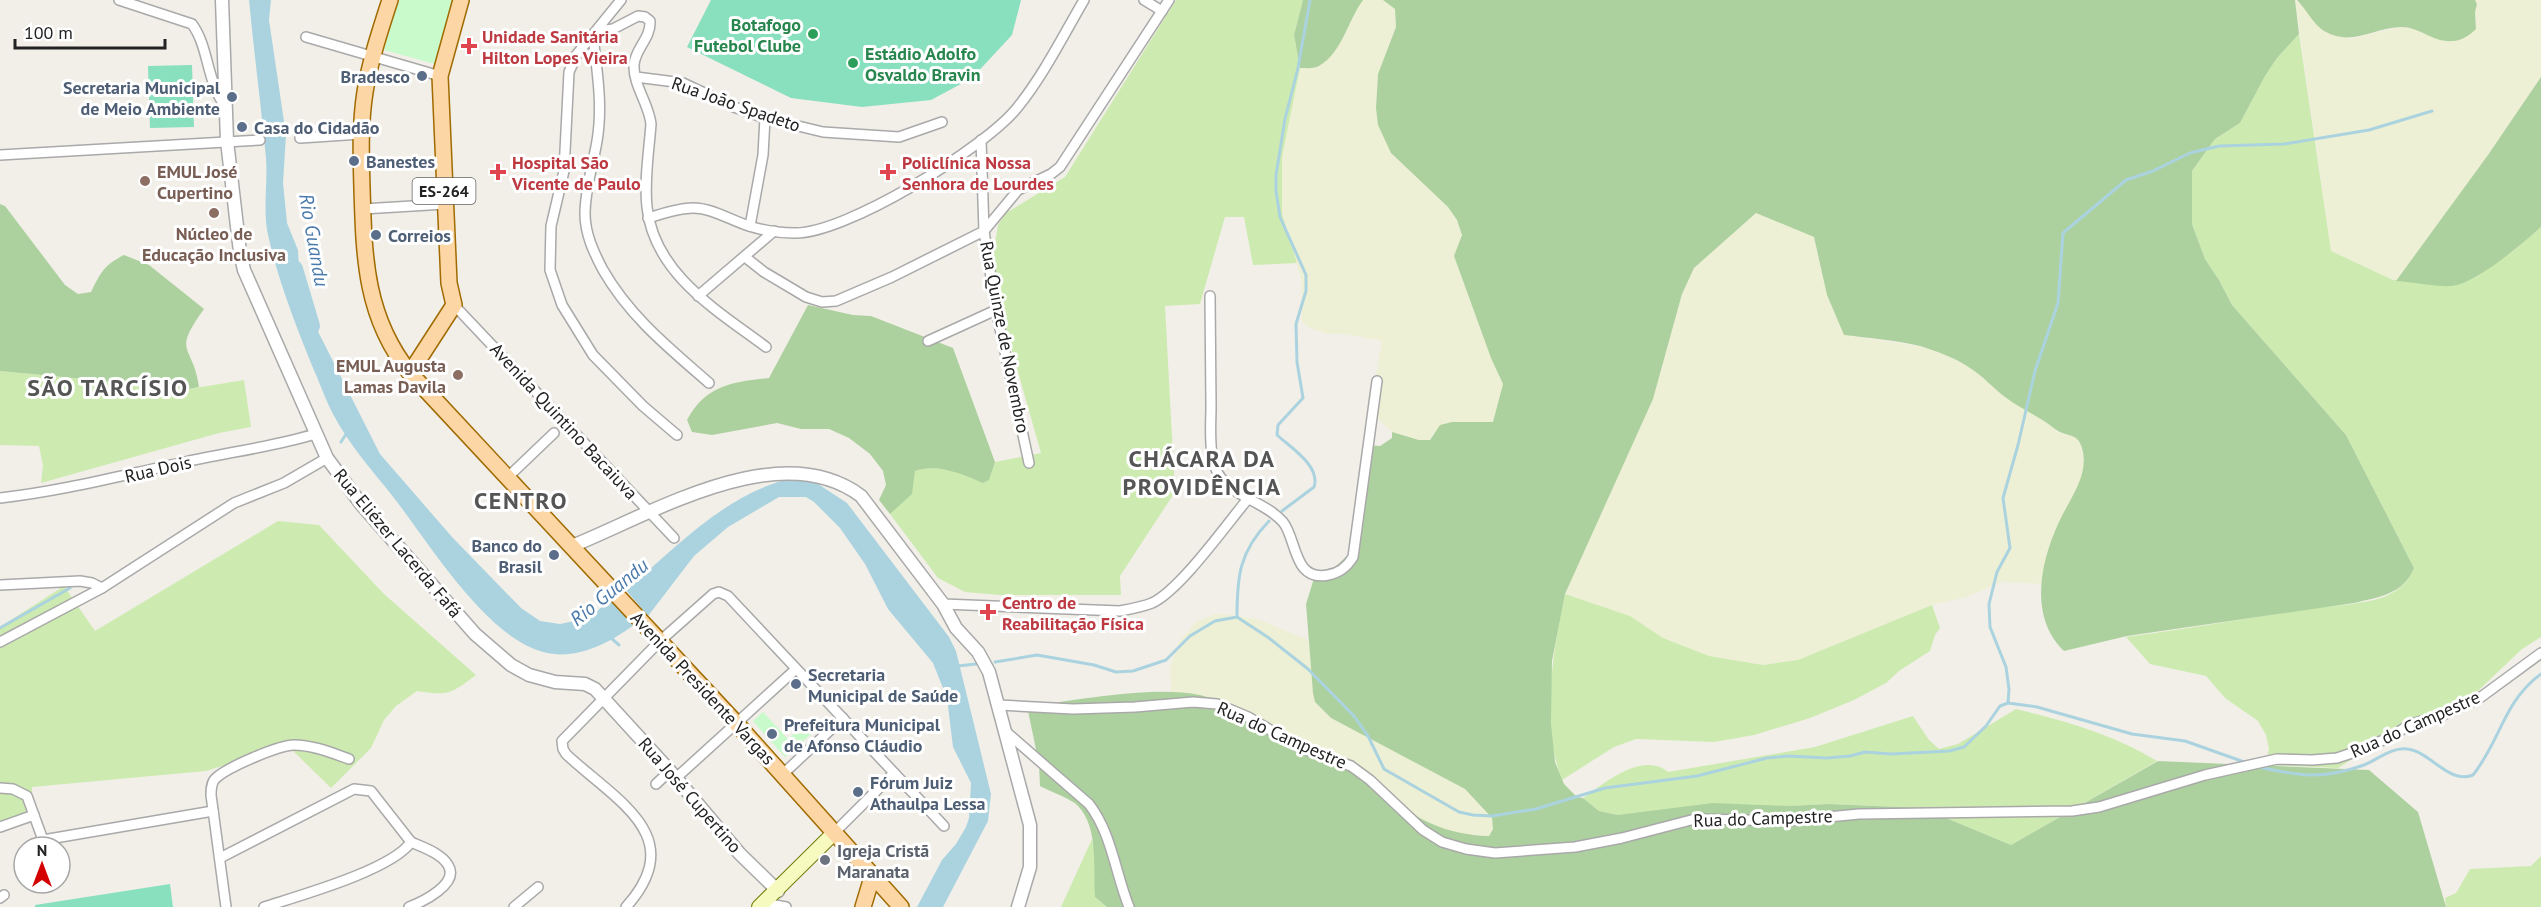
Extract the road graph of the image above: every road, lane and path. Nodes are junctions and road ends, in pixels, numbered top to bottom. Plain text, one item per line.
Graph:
1 (120, 0) edge
2 (222, 0) edge
3 (390, 0) edge
4 (461, 0) edge
5 (621, 0) edge
6 (1084, 0) edge
7 (1144, 0) edge
8 (1169, 0) edge
9 (1162, 11) junction
10 (595, 33) junction
11 (306, 37) dead end
12 (372, 56) junction
13 (440, 76) junction
14 (636, 77) junction
15 (225, 106) junction
16 (765, 118) junction
17 (942, 122) dead end
18 (361, 134) junction
19 (300, 138) dead end
20 (260, 140) dead end
21 (981, 140) junction
22 (227, 141) junction
23 (0, 155) edge
24 (445, 204) junction
25 (363, 209) junction
26 (648, 218) junction
27 (750, 226) junction
28 (774, 231) junction
29 (984, 231) junction
30 (744, 257) junction
31 (698, 296) junction
32 (1210, 296) dead end
33 (454, 304) junction
34 (996, 310) junction
35 (928, 341) dead end
36 (766, 348) dead end
37 (410, 373) junction
38 (1377, 381) dead end
39 (710, 383) dead end
40 (554, 433) dead end
41 (315, 434) junction
42 (677, 435) dead end
43 (327, 458) junction
44 (1029, 463) dead end
45 (508, 477) junction
46 (0, 498) edge
47 (1247, 500) junction
48 (649, 511) junction
49 (674, 538) dead end
50 (572, 546) junction
51 (0, 585) edge
52 (102, 588) junction
53 (943, 603) junction
54 (660, 641) junction
55 (0, 642) edge
56 (2541, 653) edge
57 (796, 669) junction
58 (603, 696) junction
59 (999, 705) junction
60 (843, 718) junction
61 (736, 723) junction
62 (1005, 731) junction
63 (349, 759) dead end
64 (894, 773) junction
65 (783, 774) junction
66 (673, 775) junction
67 (656, 784) dead end
68 (0, 788) edge
69 (213, 811) junction
70 (34, 815) junction
71 (944, 826) dead end
72 (0, 827) edge
73 (835, 832) junction
74 (411, 842) junction
75 (220, 858) junction
76 (873, 874) junction
77 (538, 887) dead end
78 (778, 891) junction
79 (762, 905) edge
80 (226, 907) edge
81 (264, 907) edge
82 (409, 907) edge
83 (514, 907) edge
84 (626, 907) edge
85 (786, 907) edge
86 (863, 907) edge
87 (901, 907) edge
88 (1018, 907) edge
89 (1129, 907) edge

1 - 15 street
2 - 15 street, Rua Eliézer Lacerda Fafá
3 - 12 main road, Avenida Presidente Vargas
4 - 13 main road, ES-264
5 - 10 street
6 - 21 street
7 - 9 street
8 - 9 street
9 - 29 street
10 - 14 street
10 - 39 street
10 - 42 street
11 - 12 street
12 - 13 street
12 - 18 main road, Avenida Presidente Vargas
13 - 24 main road, ES-264
14 - 16 street, Rua João Spadeto
14 - 26 street
15 - 22 street, Rua Eliézer Lacerda Fafá
16 - 17 street, Rua João Spadeto
16 - 27 street
18 - 19 street
18 - 25 main road, Avenida Presidente Vargas
20 - 22 street
21 - 28 street
21 - 29 street, Rua Quinze de Novembro
22 - 23 street
22 - 41 street, Rua Eliézer Lacerda Fafá
24 - 25 street
24 - 33 main road, ES-264
25 - 37 main road, Avenida Presidente Vargas
26 - 27 street
26 - 31 street
27 - 28 street
28 - 30 street
29 - 30 street
29 - 34 street, Rua Quinze de Novembro
30 - 31 street
31 - 36 street
32 - 47 street
33 - 37 main road
33 - 48 street, Avenida Quintino Bacaiuva
34 - 35 street
34 - 44 street, Rua Quinze de Novembro
37 - 45 main road, Avenida Presidente Vargas
38 - 47 street
40 - 45 street
41 - 43 street, Rua Eliézer Lacerda Fafá
41 - 46 street, Rua Dois
43 - 52 street
43 - 58 street, Rua Eliézer Lacerda Fafá
45 - 50 main road, Avenida Presidente Vargas
47 - 53 street
48 - 49 street, Avenida Quintino Bacaiuva
48 - 50 street
48 - 53 street
50 - 54 main road, Avenida Presidente Vargas
51 - 52 street
52 - 55 street
53 - 59 street
54 - 57 street
54 - 58 street
54 - 61 main road, Avenida Presidente Vargas
56 - 59 street, Rua do Campestre
57 - 60 street
57 - 61 street
58 - 66 street, Rua José Cupertino
58 - 84 street
59 - 62 street
60 - 64 street
60 - 65 street
61 - 65 main road, Avenida Presidente Vargas
61 - 66 street
62 - 88 street
62 - 89 street
63 - 69 street
64 - 71 street
64 - 73 street
65 - 73 main road, Avenida Presidente Vargas
66 - 67 street
66 - 78 street, Rua José Cupertino
68 - 70 street
69 - 70 street
69 - 75 street
70 - 72 street
73 - 76 main road, Avenida Presidente Vargas
73 - 78 main road
74 - 75 street
74 - 81 street
74 - 82 street
75 - 80 street
76 - 86 main road
76 - 87 main road, Avenida Presidente Vargas
77 - 83 street
78 - 79 main road
79 - 85 street

